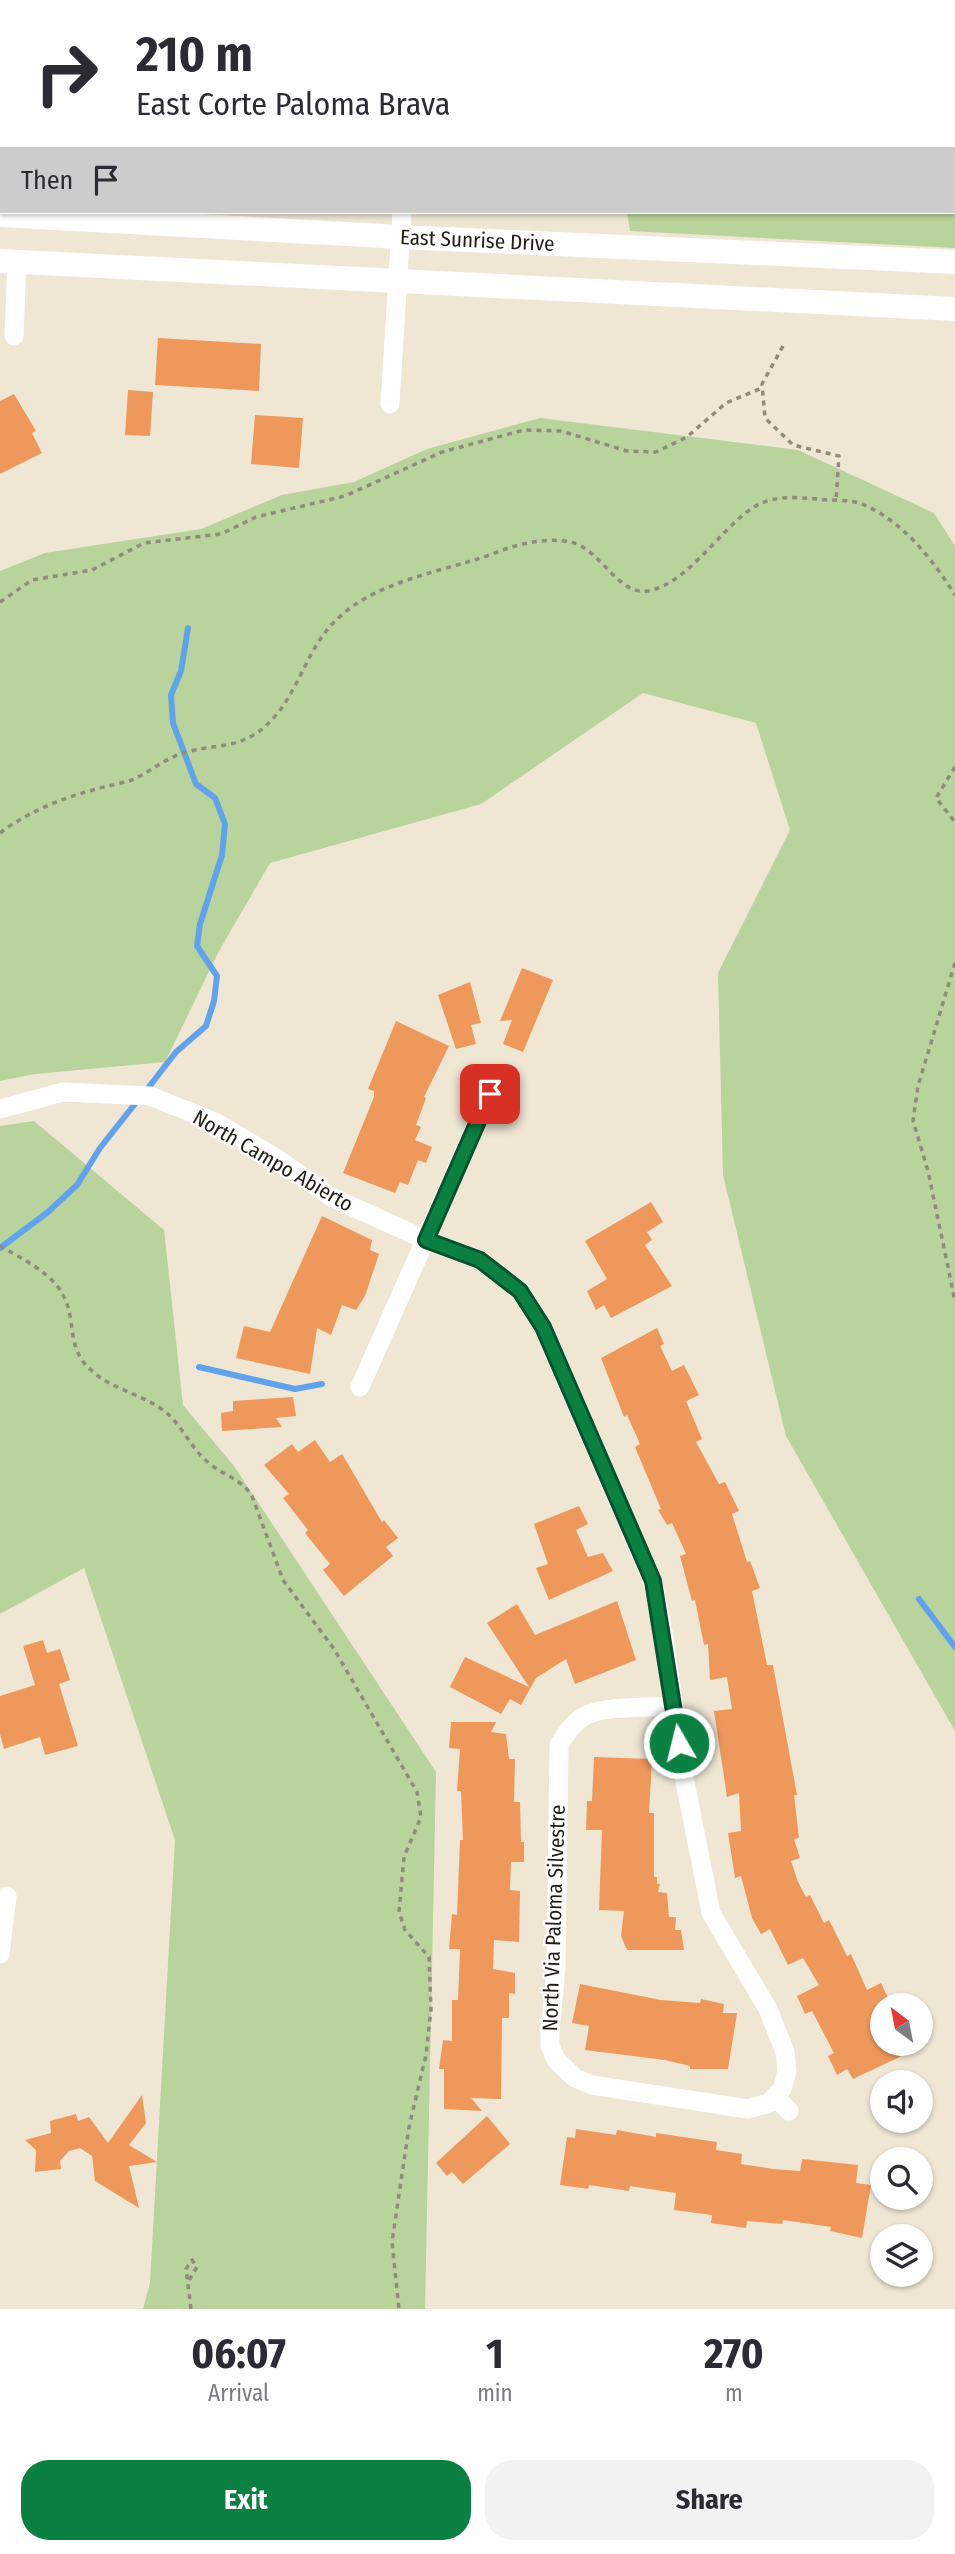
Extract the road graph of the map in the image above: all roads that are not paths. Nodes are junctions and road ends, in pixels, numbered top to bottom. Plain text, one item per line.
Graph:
1 (402, 214) edge
2 (0, 215) edge
3 (401, 237) junction
4 (8, 261) edge
5 (955, 262) edge
6 (400, 280) junction
7 (955, 309) edge
8 (14, 336) dead end
9 (390, 404) dead end
10 (490, 1094) dead end
11 (0, 1109) edge
12 (426, 1240) junction
13 (360, 1387) dead end
14 (674, 1706) junction
15 (7, 1896) dead end
16 (0, 1954) edge
17 (748, 2109) joint

1 - 3 street
2 - 3 main road, East Sunrise Drive
3 - 5 main road, East Sunrise Drive
3 - 6 street
4 - 6 main road, East Sunrise Drive
4 - 8 street
6 - 7 main road, East Sunrise Drive
6 - 9 street
10 - 12 street
11 - 12 street, North Campo Abierto
12 - 13 street
12 - 14 street, North Campo Abierto
14 - 17 street, North Campo Abierto
14 - 17 street, North Via Paloma Silvestre
15 - 16 street

